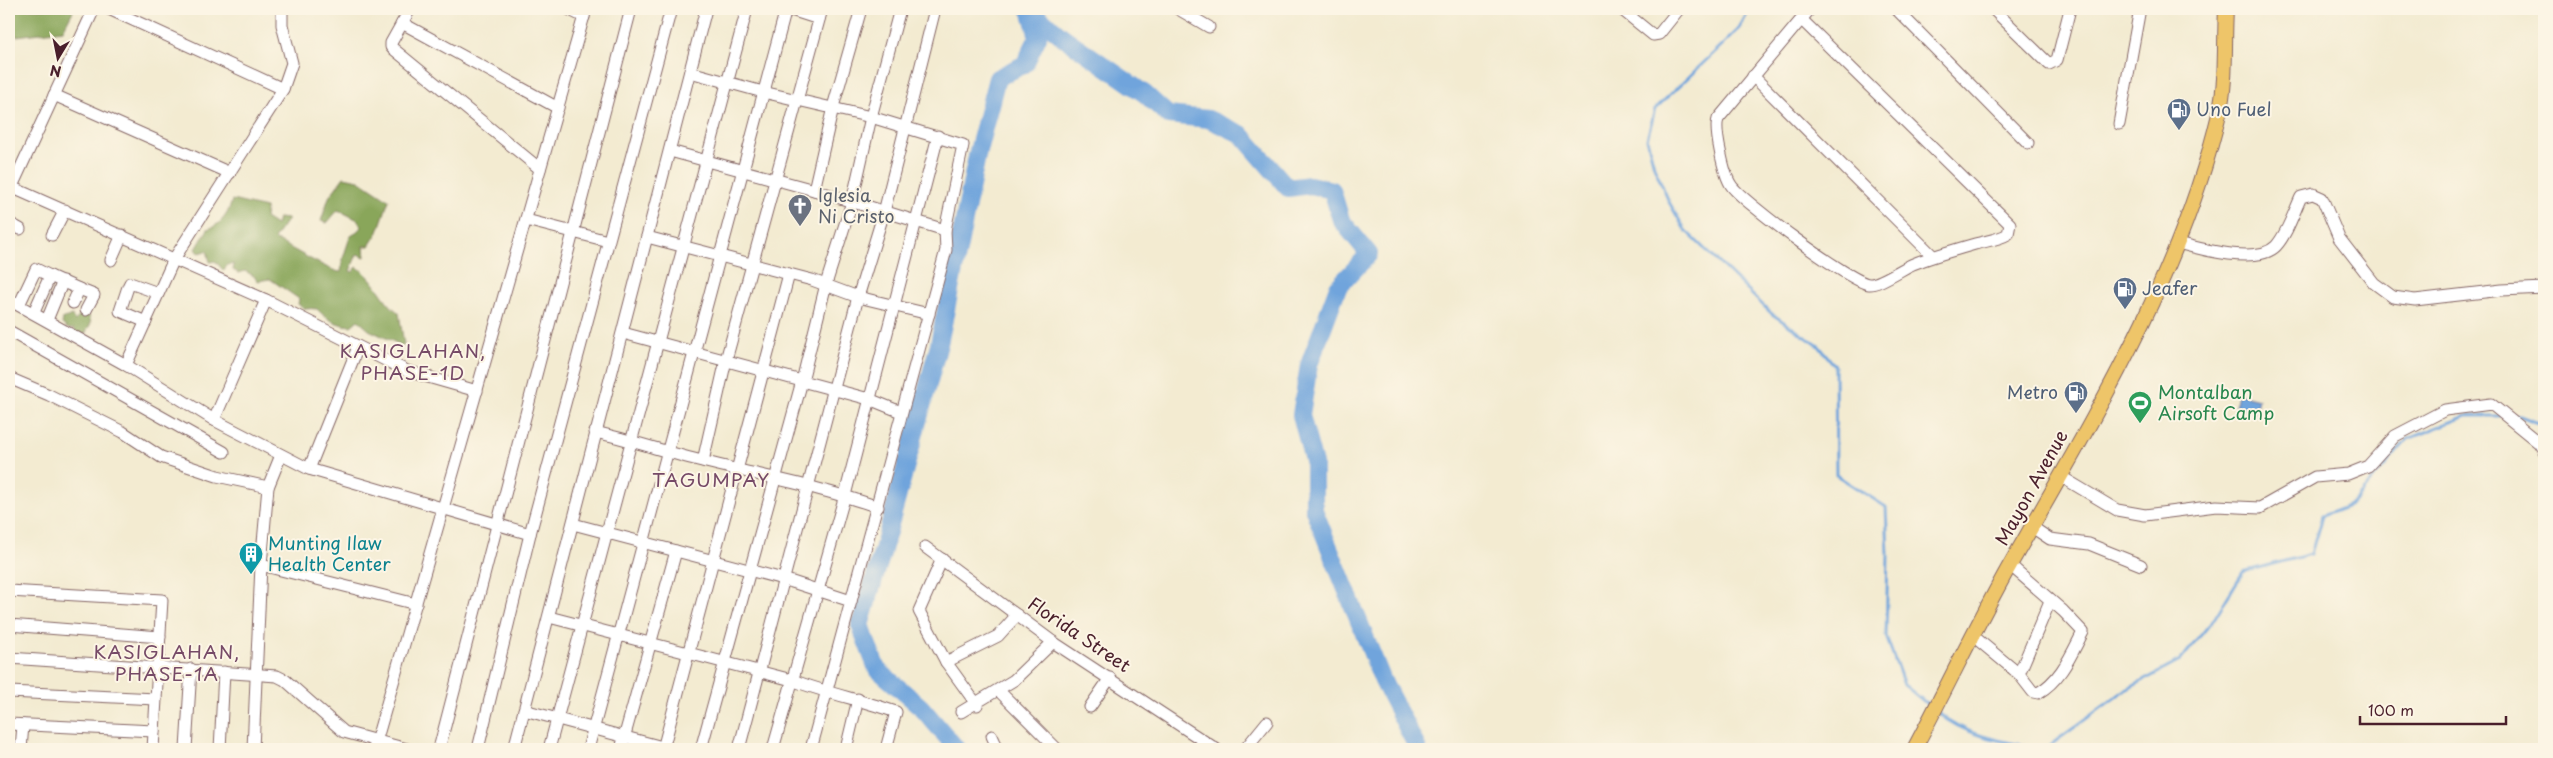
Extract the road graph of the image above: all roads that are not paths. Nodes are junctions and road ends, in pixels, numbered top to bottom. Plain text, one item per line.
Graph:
1 (94, 9) edge
2 (109, 9) edge
3 (282, 9) edge
4 (410, 9) edge
5 (568, 9) edge
6 (631, 9) edge
7 (671, 9) edge
8 (706, 9) edge
9 (747, 9) edge
10 (787, 9) edge
11 (861, 9) edge
12 (900, 9) edge
13 (935, 9) edge
14 (1178, 9) edge
15 (1621, 9) edge
16 (1679, 9) edge
17 (1810, 9) edge
18 (1896, 9) edge
19 (1993, 9) edge
20 (2070, 9) edge
21 (2137, 9) edge
22 (2226, 9) edge
23 (585, 13) edge
24 (820, 14) edge
25 (1802, 20) junction
26 (402, 23) junction
27 (1209, 27) dead end
28 (690, 72) junction
29 (1753, 76) junction
30 (728, 82) junction
31 (283, 89) junction
32 (763, 92) junction
33 (54, 95) junction
34 (798, 100) junction
35 (833, 107) junction
36 (558, 108) junction
37 (871, 117) junction
38 (2119, 124) dead end
39 (906, 129) junction
40 (938, 136) junction
41 (2028, 143) dead end
42 (670, 152) junction
43 (706, 162) junction
44 (540, 169) junction
45 (742, 171) junction
46 (230, 173) junction
47 (776, 180) junction
48 (10, 190) edge
49 (814, 190) junction
50 (852, 202) junction
51 (65, 210) junction
52 (884, 212) junction
53 (526, 220) junction
54 (917, 220) junction
55 (9, 223) edge
56 (20, 229) dead end
57 (945, 230) junction
58 (573, 233) junction
59 (52, 235) dead end
60 (122, 235) junction
61 (647, 237) junction
62 (608, 241) junction
63 (2178, 243) junction
64 (684, 246) junction
65 (719, 256) junction
66 (1933, 256) junction
67 (174, 259) junction
68 (111, 260) dead end
69 (752, 266) junction
70 (789, 274) junction
71 (50, 276) junction
72 (63, 281) junction
73 (826, 284) junction
74 (2544, 288) edge
75 (79, 289) junction
76 (158, 293) junction
77 (858, 297) junction
78 (266, 300) junction
79 (14, 302) edge
80 (73, 303) dead end
81 (893, 306) junction
82 (86, 310) dead end
83 (34, 312) junction
84 (928, 314) junction
85 (48, 320) junction
86 (146, 322) junction
87 (9, 331) edge
88 (623, 333) junction
89 (659, 342) junction
90 (358, 347) junction
91 (694, 352) junction
92 (726, 360) junction
93 (126, 365) junction
94 (764, 372) junction
95 (9, 378) edge
96 (802, 381) junction
97 (477, 391) junction
98 (834, 391) junction
99 (869, 399) junction
100 (901, 412) junction
101 (214, 420) junction
102 (595, 432) junction
103 (633, 440) junction
104 (2544, 451) edge
105 (224, 452) dead end
106 (668, 452) junction
107 (282, 455) junction
108 (703, 462) junction
109 (309, 469) junction
110 (738, 469) junction
111 (2060, 476) junction
112 (774, 477) junction
113 (268, 487) junction
114 (808, 487) junction
115 (845, 495) junction
116 (878, 507) junction
117 (443, 509) junction
118 (498, 523) junction
119 (573, 524) junction
120 (2032, 527) junction
121 (607, 532) junction
122 (530, 534) junction
123 (643, 540) junction
124 (925, 546) dead end
125 (676, 551) junction
126 (942, 559) junction
127 (713, 560) junction
128 (262, 565) junction
129 (2010, 565) junction
130 (2141, 565) dead end
131 (749, 570) junction
132 (783, 579) junction
133 (818, 589) junction
134 (9, 590) edge
135 (851, 601) junction
136 (2050, 601) junction
137 (416, 604) junction
138 (1018, 615) junction
139 (549, 616) junction
140 (582, 625) junction
141 (9, 626) edge
142 (619, 635) junction
143 (1972, 635) junction
144 (160, 637) junction
145 (1053, 642) junction
146 (651, 643) junction
147 (688, 653) junction
148 (9, 658) edge
149 (724, 662) junction
150 (946, 662) junction
151 (158, 667) junction
152 (191, 669) junction
153 (224, 672) junction
154 (760, 673) junction
155 (256, 674) junction
156 (2019, 674) junction
157 (1110, 678) junction
158 (792, 680) junction
159 (999, 690) junction
160 (9, 692) edge
161 (827, 693) junction
162 (156, 698) junction
163 (858, 699) junction
164 (977, 705) junction
165 (1090, 707) dead end
166 (524, 710) junction
167 (961, 712) dead end
168 (557, 718) junction
169 (1267, 722) dead end
170 (9, 724) edge
171 (23, 725) junction
172 (594, 728) junction
173 (154, 731) junction
174 (625, 736) junction
175 (992, 736) dead end
176 (376, 746) edge
177 (21, 749) edge
178 (153, 749) edge
179 (186, 749) edge
180 (220, 749) edge
181 (253, 749) edge
182 (407, 749) edge
183 (439, 749) edge
184 (478, 749) edge
185 (514, 749) edge
186 (549, 749) edge
187 (588, 749) edge
188 (622, 749) edge
189 (665, 749) edge
190 (701, 749) edge
191 (739, 749) edge
192 (773, 749) edge
193 (811, 749) edge
194 (846, 749) edge
195 (886, 749) edge
196 (998, 749) edge
197 (1057, 749) edge
198 (1216, 749) edge
199 (1245, 749) edge
200 (1914, 749) edge

1 - 33 street
2 - 31 street
3 - 31 street
4 - 26 street
5 - 23 street
6 - 58 street
7 - 62 street
8 - 28 street
9 - 30 street
10 - 24 street
10 - 32 street
11 - 35 street
12 - 37 street
13 - 39 street
14 - 27 street
15 - 16 street
17 - 25 street
18 - 41 street
19 - 20 street
21 - 38 street
22 - 63 main road, Mayon Avenue
23 - 36 street
24 - 34 street
25 - 29 street
25 - 66 street
26 - 36 street
26 - 44 street
28 - 30 street
28 - 42 street
29 - 66 street
29 - 66 street
30 - 32 street
30 - 43 street
31 - 46 street
32 - 34 street
32 - 45 street
33 - 46 street
33 - 48 street
34 - 35 street
34 - 47 street
35 - 37 street
35 - 49 street
36 - 44 street
37 - 39 street
37 - 50 street
39 - 40 street
39 - 52 street
40 - 54 street
40 - 57 street
42 - 43 street
42 - 61 street
43 - 45 street
43 - 64 street
44 - 53 street
45 - 47 street
45 - 65 street
46 - 67 street
47 - 49 street
47 - 69 street
48 - 51 street
49 - 50 street
50 - 52 street
50 - 73 street
51 - 59 street
51 - 60 street
52 - 54 street
52 - 77 street
53 - 58 street
53 - 97 street
54 - 57 street
54 - 81 street
55 - 56 street
57 - 84 street
58 - 62 street
58 - 118 street
60 - 67 street
60 - 68 street
61 - 64 street
61 - 88 street
62 - 122 street
63 - 74 street
63 - 111 main road, Mayon Avenue
64 - 65 street
64 - 89 street
65 - 69 street
65 - 91 street
67 - 76 street
67 - 78 street
69 - 70 street
69 - 92 street
70 - 73 street
70 - 94 street
71 - 72 street
71 - 79 street
71 - 83 street
72 - 75 street
72 - 85 street
73 - 77 street
73 - 96 street
75 - 80 street
75 - 82 street
76 - 86 street
76 - 86 street
77 - 81 street
77 - 98 street
78 - 90 street
78 - 101 street
79 - 83 street
81 - 84 street
81 - 99 street
83 - 85 street
84 - 100 street
85 - 93 street
86 - 93 street
87 - 105 street
88 - 89 street
88 - 102 street
89 - 91 street
89 - 103 street
90 - 97 street
90 - 109 street
91 - 92 street
91 - 106 street
92 - 94 street
92 - 108 street
93 - 101 street
94 - 96 street
94 - 110 street
95 - 113 street
96 - 98 street
96 - 112 street
97 - 117 street
98 - 99 street
98 - 114 street
99 - 100 street
99 - 115 street
100 - 116 street
101 - 107 street
102 - 103 street
102 - 119 street
103 - 106 street
103 - 121 street
104 - 111 street
106 - 108 street
106 - 123 street
107 - 109 street
107 - 113 street
108 - 110 street
109 - 117 street
110 - 112 street
110 - 127 street
111 - 120 main road, Mayon Avenue
112 - 114 street
112 - 131 street
113 - 128 street
114 - 115 street
114 - 132 street
115 - 116 street
115 - 133 street
116 - 135 street
117 - 118 street
117 - 137 street
118 - 122 street
118 - 183 street
119 - 121 street
119 - 139 street
120 - 129 main road, Mayon Avenue
120 - 130 street
121 - 123 street
121 - 140 street
122 - 184 street
123 - 125 street
123 - 142 street
124 - 126 street, Florida Street
125 - 127 street
125 - 146 street
126 - 138 street, Florida Street
126 - 150 street
127 - 131 street
127 - 147 street
128 - 137 street
128 - 155 street
129 - 136 street
129 - 143 main road, Mayon Avenue
131 - 132 street
131 - 149 street
132 - 133 street
132 - 154 street
133 - 135 street
133 - 158 street
134 - 144 street
135 - 161 street
136 - 156 street
136 - 156 street
137 - 176 street
138 - 145 street, Florida Street
138 - 150 street
139 - 140 street
139 - 166 street
140 - 142 street
140 - 168 street
141 - 144 street
142 - 146 street
142 - 172 street
143 - 156 street
143 - 200 main road, Mayon Avenue
144 - 151 street
145 - 157 street, Florida Street
145 - 159 street
146 - 147 street
146 - 174 street
147 - 149 street
147 - 189 street
148 - 151 street
149 - 154 street
149 - 190 street
150 - 164 street
151 - 152 street
151 - 162 street
152 - 153 street
152 - 179 street
153 - 155 street
153 - 180 street
154 - 158 street
154 - 191 street
155 - 176 street
155 - 181 street
157 - 165 street
157 - 198 street, Florida Street
158 - 161 street
158 - 192 street
159 - 164 street
159 - 197 street
160 - 162 street
161 - 163 street
161 - 193 street
162 - 173 street
163 - 194 street
163 - 195 street
164 - 167 street
166 - 168 street
166 - 185 street
168 - 172 street
168 - 186 street
169 - 199 street
170 - 171 street
171 - 173 street
171 - 177 street
172 - 174 street
172 - 187 street
173 - 178 street
174 - 188 street
174 - 189 street
175 - 196 street
176 - 182 street

